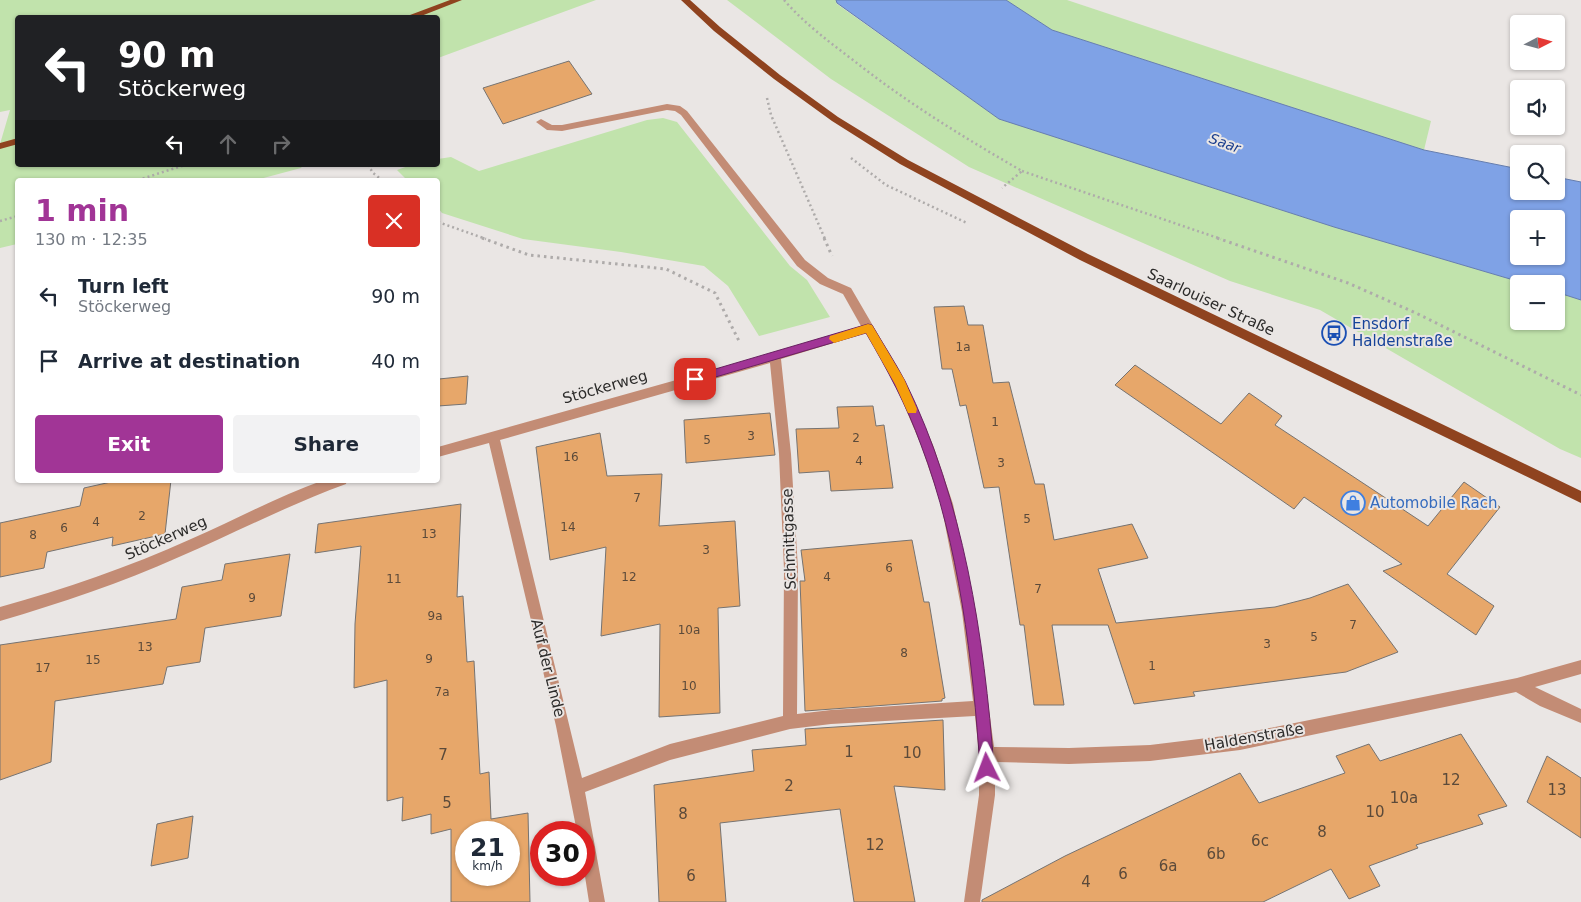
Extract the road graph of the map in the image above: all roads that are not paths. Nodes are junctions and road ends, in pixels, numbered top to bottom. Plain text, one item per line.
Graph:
1 (458, 0) edge
2 (685, 0) edge
3 (439, 3) edge
4 (413, 15) edge
5 (541, 122) dead end
6 (15, 142) edge
7 (0, 146) edge
8 (868, 328) junction
9 (775, 356) junction
10 (493, 435) junction
11 (440, 451) edge
12 (333, 483) edge
13 (1581, 498) edge
14 (0, 614) edge
15 (1581, 667) edge
16 (1517, 685) junction
17 (982, 708) junction
18 (1581, 716) edge
19 (790, 722) junction
20 (987, 754) junction
21 (578, 787) junction
22 (597, 902) edge
23 (972, 902) edge

1 - 3 main road
2 - 13 main road, Saarlouiser Straße
3 - 4 main road
5 - 8 street
6 - 7 main road
8 - 9 street, Stöckerweg
8 - 17 street
9 - 10 street, Stöckerweg
9 - 19 street, Schmittgasse
10 - 11 street, Stöckerweg
10 - 21 street, Auf der Linde
12 - 14 street, Stöckerweg
15 - 16 street, Haldenstraße
16 - 18 street
16 - 20 street, Haldenstraße
17 - 19 street
17 - 20 street
19 - 21 street
20 - 23 street
21 - 22 street, Auf der Linde

